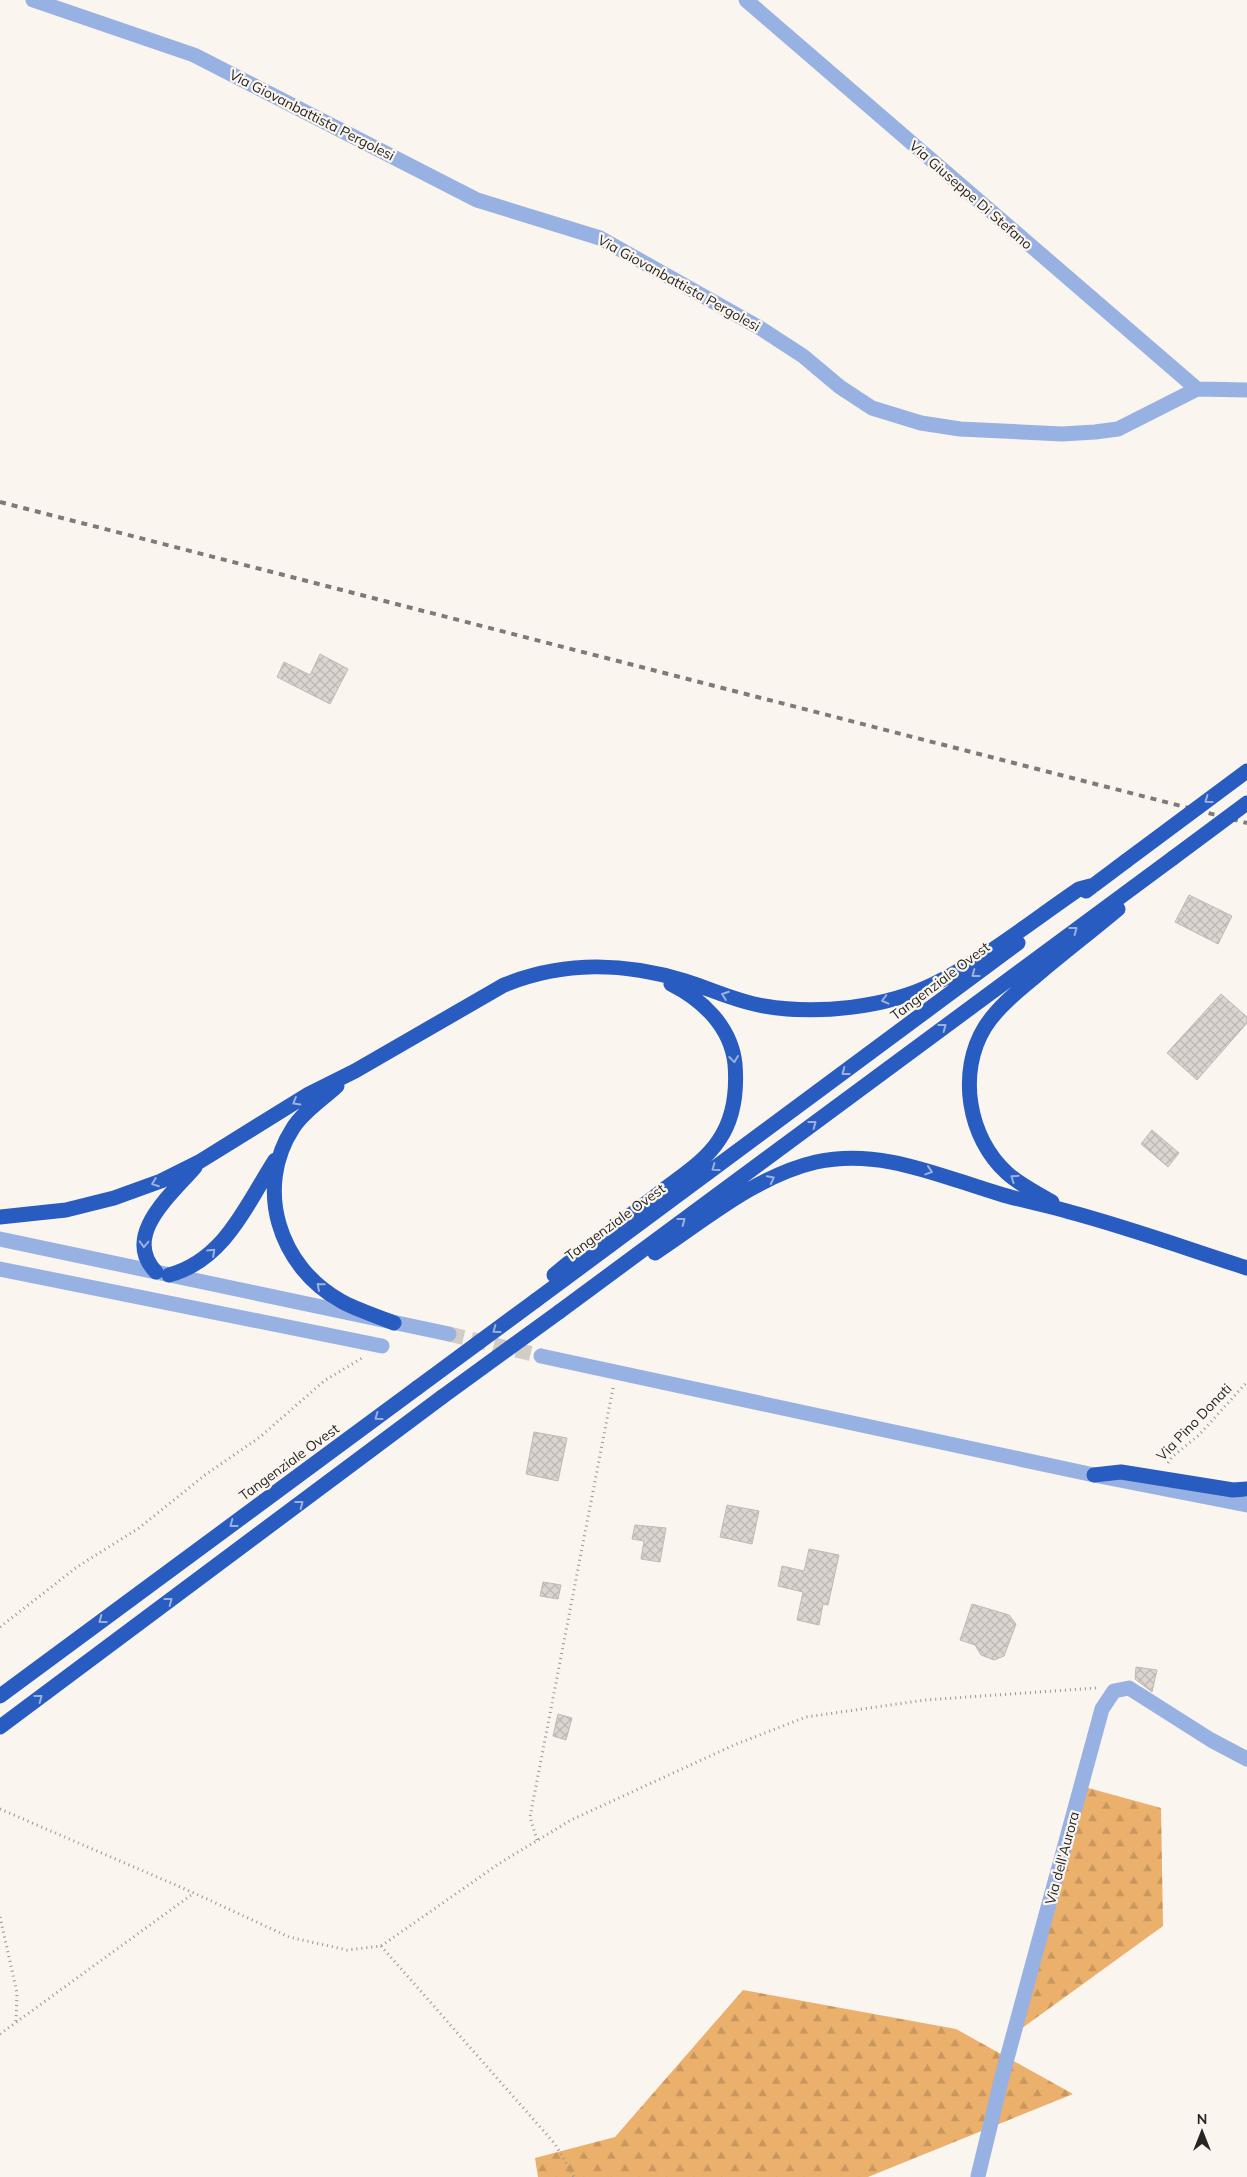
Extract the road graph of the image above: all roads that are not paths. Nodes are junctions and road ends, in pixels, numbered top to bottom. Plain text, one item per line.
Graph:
1 (33, 0) edge
2 (746, 0) edge
3 (1197, 389) junction
4 (1247, 390) edge
5 (1247, 771) edge
6 (1247, 803) edge
7 (1149, 874) junction
8 (1094, 885) junction
9 (640, 970) junction
10 (354, 1071) junction
11 (282, 1148) junction
12 (199, 1162) junction
13 (1071, 1212) junction
14 (0, 1217) edge
15 (0, 1239) edge
16 (1247, 1268) edge
17 (0, 1269) edge
18 (163, 1274) junction
19 (610, 1274) junction
20 (535, 1301) junction
21 (394, 1323) junction
22 (449, 1334) tunnel mouth
23 (382, 1346) road end
24 (541, 1356) tunnel mouth
25 (1094, 1475) junction
26 (1247, 1490) edge
27 (1247, 1505) edge
28 (0, 1696) edge
29 (0, 1727) edge
30 (1247, 1759) edge
31 (978, 2176) dead end

1 - 3 street, Via Giovanbattista Pergolesi
2 - 3 street, Via Giuseppe Di Stefano
3 - 4 street, Via Giovanbattista Pergolesi
5 -> 8 highway, Tangenziale Ovest, bridge
6 - 7 highway, bridge
13 -> 7 highway
19 -> 7 highway
8 -> 9 highway
8 -> 20 highway, Tangenziale Ovest
9 - 10 highway
9 -> 20 highway
10 - 11 highway
10 -> 12 highway
18 -> 11 highway
21 -> 11 highway
12 -> 14 highway
12 -> 18 highway
13 - 16 highway
19 -> 13 highway
15 - 18 street
17 - 23 street
18 - 21 street
29 -> 19 highway, bridge
20 -> 28 highway, Tangenziale Ovest, bridge
21 - 22 street
24 - 25 street
25 - 26 highway
25 - 27 street
30 - 31 street, Via dell'Aurora

